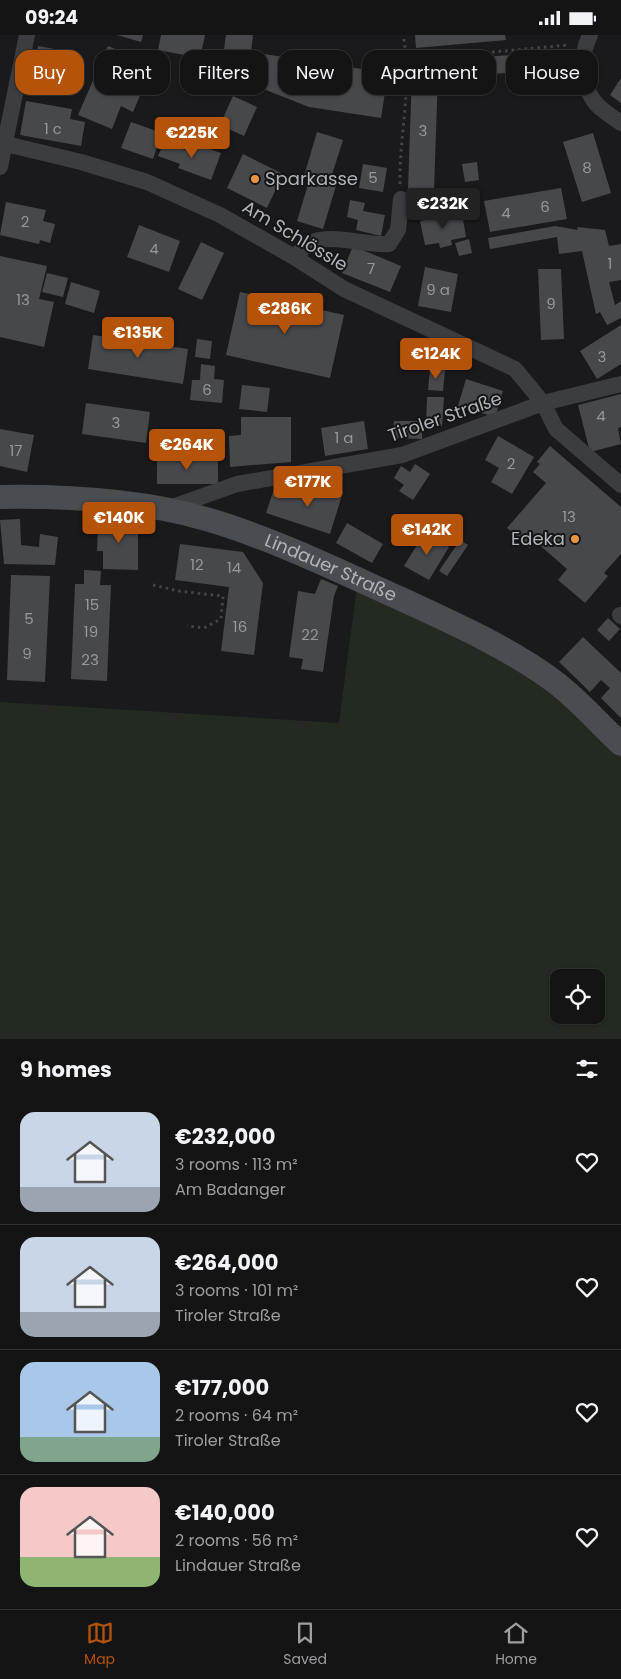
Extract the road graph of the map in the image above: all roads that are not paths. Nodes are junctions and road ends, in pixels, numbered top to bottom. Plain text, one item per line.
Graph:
1 (27, 35) edge
2 (588, 39) edge
3 (621, 123) edge
4 (6, 144) junction
5 (0, 167) edge
6 (401, 199) road end
7 (294, 257) junction
8 (621, 384) edge
9 (543, 403) junction
10 (621, 485) edge
11 (0, 497) edge
12 (164, 510) junction
13 (621, 745) edge

1 - 4 street
2 - 3 street
4 - 5 street
4 - 7 street, Am Schlössle
6 - 7 street
7 - 9 street, Am Schlössle
8 - 9 street, Tiroler Straße
9 - 10 street, Am Schlössle
9 - 12 street, Tiroler Straße
11 - 12 main road, Lindauer Straße
12 - 13 main road, Lindauer Straße

